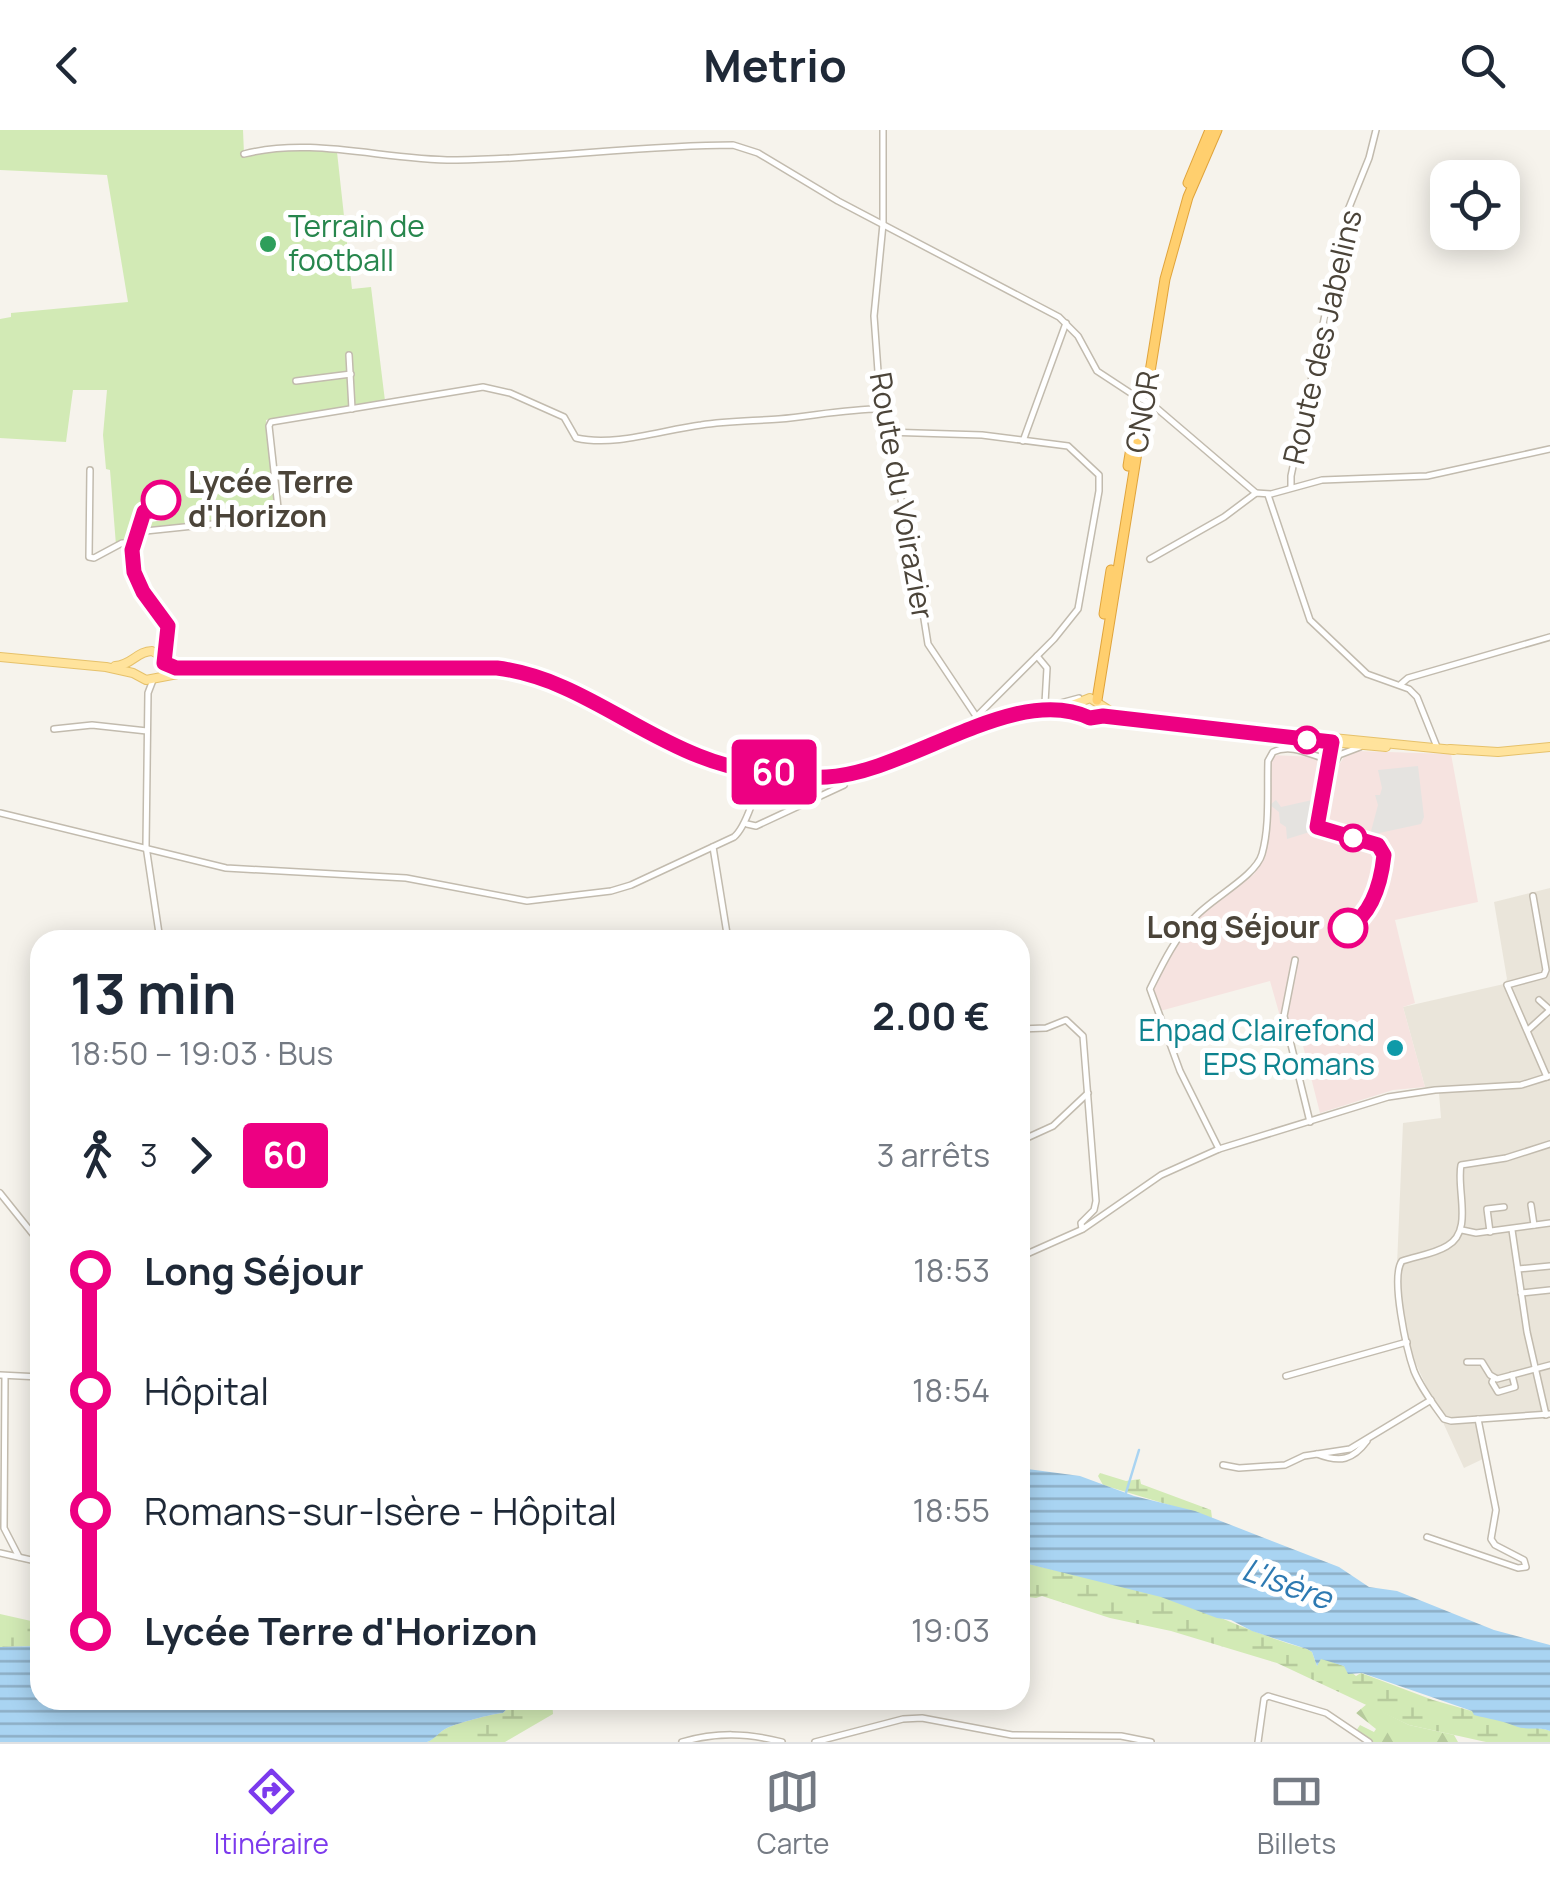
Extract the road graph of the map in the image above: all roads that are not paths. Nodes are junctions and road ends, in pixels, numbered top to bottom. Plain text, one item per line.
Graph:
1 (883, 130) edge
2 (1208, 130) edge
3 (1218, 130) edge
4 (1376, 130) edge
5 (244, 154) dead end
6 (883, 224) junction
7 (1066, 322) junction
8 (350, 355) dead end
9 (351, 374) junction
10 (296, 381) dead end
11 (352, 409) junction
12 (881, 409) junction
13 (885, 432) junction
14 (1024, 440) junction
15 (1550, 448) edge
16 (90, 470) dead end
17 (1291, 488) junction
18 (1256, 493) junction
19 (1268, 494) junction
20 (134, 542) junction
21 (1150, 559) dead end
22 (1550, 637) edge
23 (0, 656) edge
24 (1037, 656) junction
25 (161, 658) junction
26 (135, 660) junction
27 (99, 666) junction
28 (208, 669) junction
29 (148, 677) junction
30 (1402, 684) junction
31 (1089, 705) junction
32 (980, 720) junction
33 (54, 729) dead end
34 (147, 732) junction
35 (1332, 741) junction
36 (1550, 746) edge
37 (1381, 747) junction
38 (1437, 747) junction
39 (1454, 750) junction
40 (1334, 758) junction
41 (762, 770) junction
42 (844, 785) dead end
43 (0, 813) edge
44 (746, 823) junction
45 (146, 848) junction
46 (713, 848) junction
47 (1533, 896) dead end
48 (158, 930) edge
49 (726, 930) edge
50 (1547, 956) edge
51 (1294, 960) dead end
52 (1538, 1000) dead end
53 (1550, 1009) edge
54 (1030, 1029) edge
55 (1528, 1030) junction
56 (1549, 1077) edge
57 (1088, 1092) junction
58 (1310, 1122) junction
59 (1030, 1137) edge
60 (1550, 1144) edge
61 (1219, 1148) junction
62 (0, 1193) edge
63 (1531, 1205) dead end
64 (12, 1207) junction
65 (1504, 1207) dead end
66 (0, 1210) edge
67 (1550, 1222) edge
68 (1534, 1224) junction
69 (1082, 1229) junction
70 (30, 1230) edge
71 (1462, 1230) junction
72 (1512, 1230) junction
73 (1490, 1232) junction
74 (1030, 1252) edge
75 (1550, 1266) edge
76 (1518, 1270) junction
77 (1550, 1290) edge
78 (1520, 1293) junction
79 (1406, 1342) junction
80 (1467, 1362) dead end
81 (1550, 1365) edge
82 (1536, 1368) junction
83 (1512, 1375) junction
84 (3, 1376) edge
85 (30, 1376) edge
86 (1286, 1376) dead end
87 (1494, 1378) junction
88 (1431, 1400) junction
89 (1548, 1414) edge
90 (1478, 1419) junction
91 (1370, 1437) junction
92 (1314, 1453) junction
93 (1223, 1465) dead end
94 (1427, 1538) dead end
95 (0, 1553) edge
96 (19, 1557) junction
97 (30, 1560) edge
98 (1052, 1739) edge
99 (682, 1742) edge
100 (782, 1742) edge
101 (815, 1742) edge
102 (1151, 1742) edge
103 (1258, 1742) edge
104 (1370, 1742) edge

1 - 6 street, Route du Voirazier
2 - 31 highway, CNOR
3 - 31 highway, CNOR
4 - 17 street, Route des Jabelins
5 - 6 street
6 - 7 street
6 - 12 street, Route du Voirazier
7 - 14 street
7 - 18 street, bridge
8 - 9 street
9 - 10 street
9 - 11 street
11 - 12 street
11 - 20 street
12 - 13 street, Route du Voirazier
13 - 14 street
13 - 32 street, Route du Voirazier
14 - 24 street
15 - 17 street
16 - 20 street
17 - 19 street
18 - 19 street
18 - 21 street
19 - 30 street
20 - 25 street
22 - 30 street
23 - 27 main road
24 - 31 street
24 - 32 street
25 - 26 main road
25 - 28 main road
25 - 29 main road
26 - 27 main road
26 - 29 main road
27 - 29 main road
28 - 29 main road
28 - 41 main road
29 - 34 street
30 - 38 street
31 - 32 main road
31 - 35 main road
32 - 41 main road
33 - 34 street
34 - 45 street
35 - 37 main road
35 - 38 main road
35 - 40 street
36 - 39 main road
37 - 39 main road
37 - 40 street
38 - 39 main road
40 - 61 street
41 - 44 street
42 - 44 street
43 - 45 street
44 - 46 street
45 - 46 street
45 - 48 street
46 - 49 street
47 - 50 street
50 - 55 street
51 - 58 street
52 - 53 street
53 - 55 street
54 - 57 street
55 - 56 street
56 - 58 street
57 - 59 street
57 - 69 street
58 - 61 street
60 - 71 street
61 - 69 street
62 - 64 street
63 - 68 street
64 - 66 street
64 - 70 street
65 - 73 street
67 - 68 street
68 - 72 street
69 - 74 street
71 - 73 street
71 - 79 street
72 - 73 street
72 - 76 street
75 - 76 street
76 - 78 street
77 - 78 street
78 - 82 street
79 - 86 street
79 - 88 street
80 - 87 street
81 - 82 street
82 - 83 street
82 - 89 street
83 - 87 street
83 - 87 street
84 - 85 street
84 - 96 street
88 - 90 street
88 - 91 street
89 - 90 street
90 - 94 street
91 - 92 street
91 - 92 street
92 - 93 street
95 - 96 street
96 - 97 street
98 - 101 street
98 - 102 street
99 - 100 street
103 - 104 street

